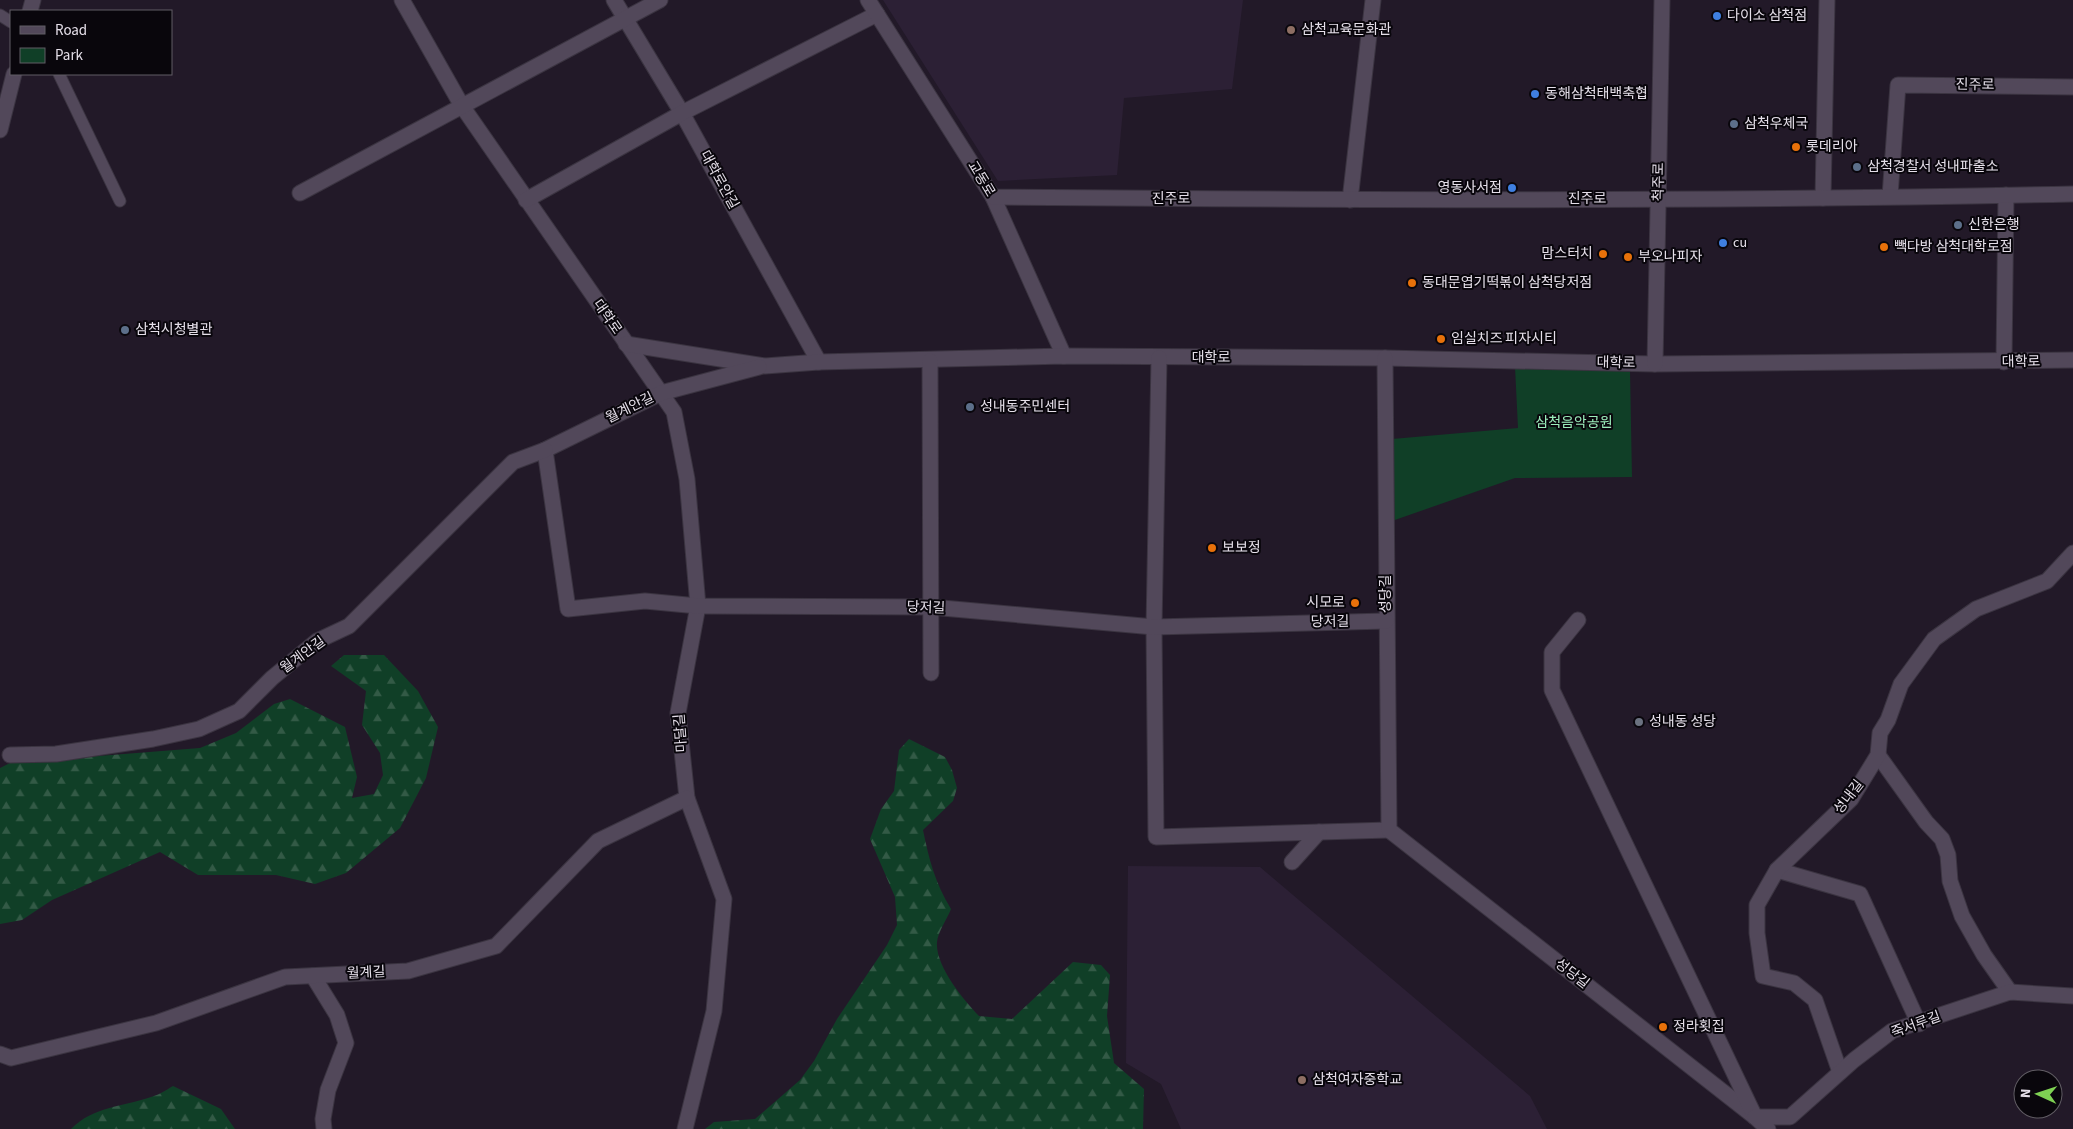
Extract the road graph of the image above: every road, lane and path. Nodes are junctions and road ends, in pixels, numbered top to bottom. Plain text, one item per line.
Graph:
1 (402, 0) edge
2 (614, 0) edge
3 (660, 0) edge
4 (868, 0) edge
5 (1373, 0) edge
6 (1662, 0) edge
7 (1827, 0) edge
8 (877, 14) junction
9 (625, 18) junction
10 (14, 75) edge
11 (59, 75) edge
12 (2073, 87) edge
13 (462, 106) junction
14 (682, 113) junction
15 (0, 130) edge
16 (300, 193) dead end
17 (2073, 194) edge
18 (2006, 195) junction
19 (1890, 196) junction
20 (993, 197) junction
21 (1824, 198) junction
22 (1659, 199) junction
23 (526, 200) junction
24 (1350, 200) junction
25 (120, 201) dead end
26 (626, 344) junction
27 (1064, 356) junction
28 (1159, 358) junction
29 (1385, 358) junction
30 (2073, 360) edge
31 (930, 361) junction
32 (819, 362) junction
33 (2004, 362) junction
34 (1655, 364) junction
35 (765, 366) junction
36 (661, 393) junction
37 (545, 450) junction
38 (2073, 553) edge
39 (698, 606) junction
40 (931, 607) junction
41 (1578, 620) dead end
42 (1386, 621) junction
43 (1154, 626) junction
44 (931, 673) dead end
45 (10, 755) dead end
46 (1878, 755) junction
47 (687, 798) junction
48 (1389, 830) junction
49 (1319, 832) junction
50 (1292, 862) dead end
51 (1777, 870) junction
52 (312, 976) junction
53 (2010, 992) junction
54 (2073, 996) edge
55 (1919, 1024) junction
56 (0, 1054) edge
57 (1840, 1072) junction
58 (1755, 1117) junction
59 (324, 1129) edge
60 (685, 1129) edge
61 (1768, 1129) edge

1 - 13 street, 대학로
2 - 9 street, 대학로안길
3 - 9 street
4 - 8 street, 교동로
5 - 24 street
6 - 22 street, 척주로
7 - 21 street
8 - 14 street
8 - 20 street, 교동로
9 - 13 street
9 - 14 street, 대학로안길
10 - 15 street
11 - 25 lane
12 - 19 street, 진주로
13 - 16 street
13 - 23 street, 대학로
14 - 23 street
14 - 32 street, 대학로안길
17 - 18 street, 진주로
18 - 19 street, 진주로
18 - 33 street
19 - 21 street, 진주로
20 - 24 street, 진주로
20 - 27 street, 교동로
21 - 22 street, 진주로
22 - 24 street, 진주로
22 - 34 street, 척주로
23 - 26 street, 대학로
26 - 35 street, 대학로
26 - 36 street, 마달길
27 - 28 street, 대학로
27 - 31 street, 대학로
28 - 29 street, 대학로
28 - 43 street
29 - 34 street, 대학로
29 - 42 street, 성당길
30 - 33 street, 대학로
31 - 32 street, 대학로
31 - 40 street
32 - 35 street, 대학로
33 - 34 street, 대학로
35 - 36 street, 대학로
36 - 37 street, 월계안길
36 - 39 street, 마달길
37 - 39 street
37 - 45 street, 월계안길
38 - 46 street, 성내길
39 - 40 street, 당저길
39 - 47 street, 마달길
40 - 43 street, 당저길
40 - 44 street
41 - 58 street
42 - 43 street, 당저길
42 - 48 street, 성당길
43 - 49 street
46 - 51 street, 성내길
46 - 53 street
47 - 52 street, 월계길
47 - 60 street, 마달길
48 - 49 street
48 - 58 street, 성당길
49 - 50 street
51 - 55 street
51 - 57 street, 성내길
52 - 56 street, 월계길
52 - 59 street
53 - 54 street, 죽서루길
53 - 55 street, 죽서루길
55 - 57 street, 죽서루길
57 - 58 street, 죽서루길
58 - 61 street, 성당길

